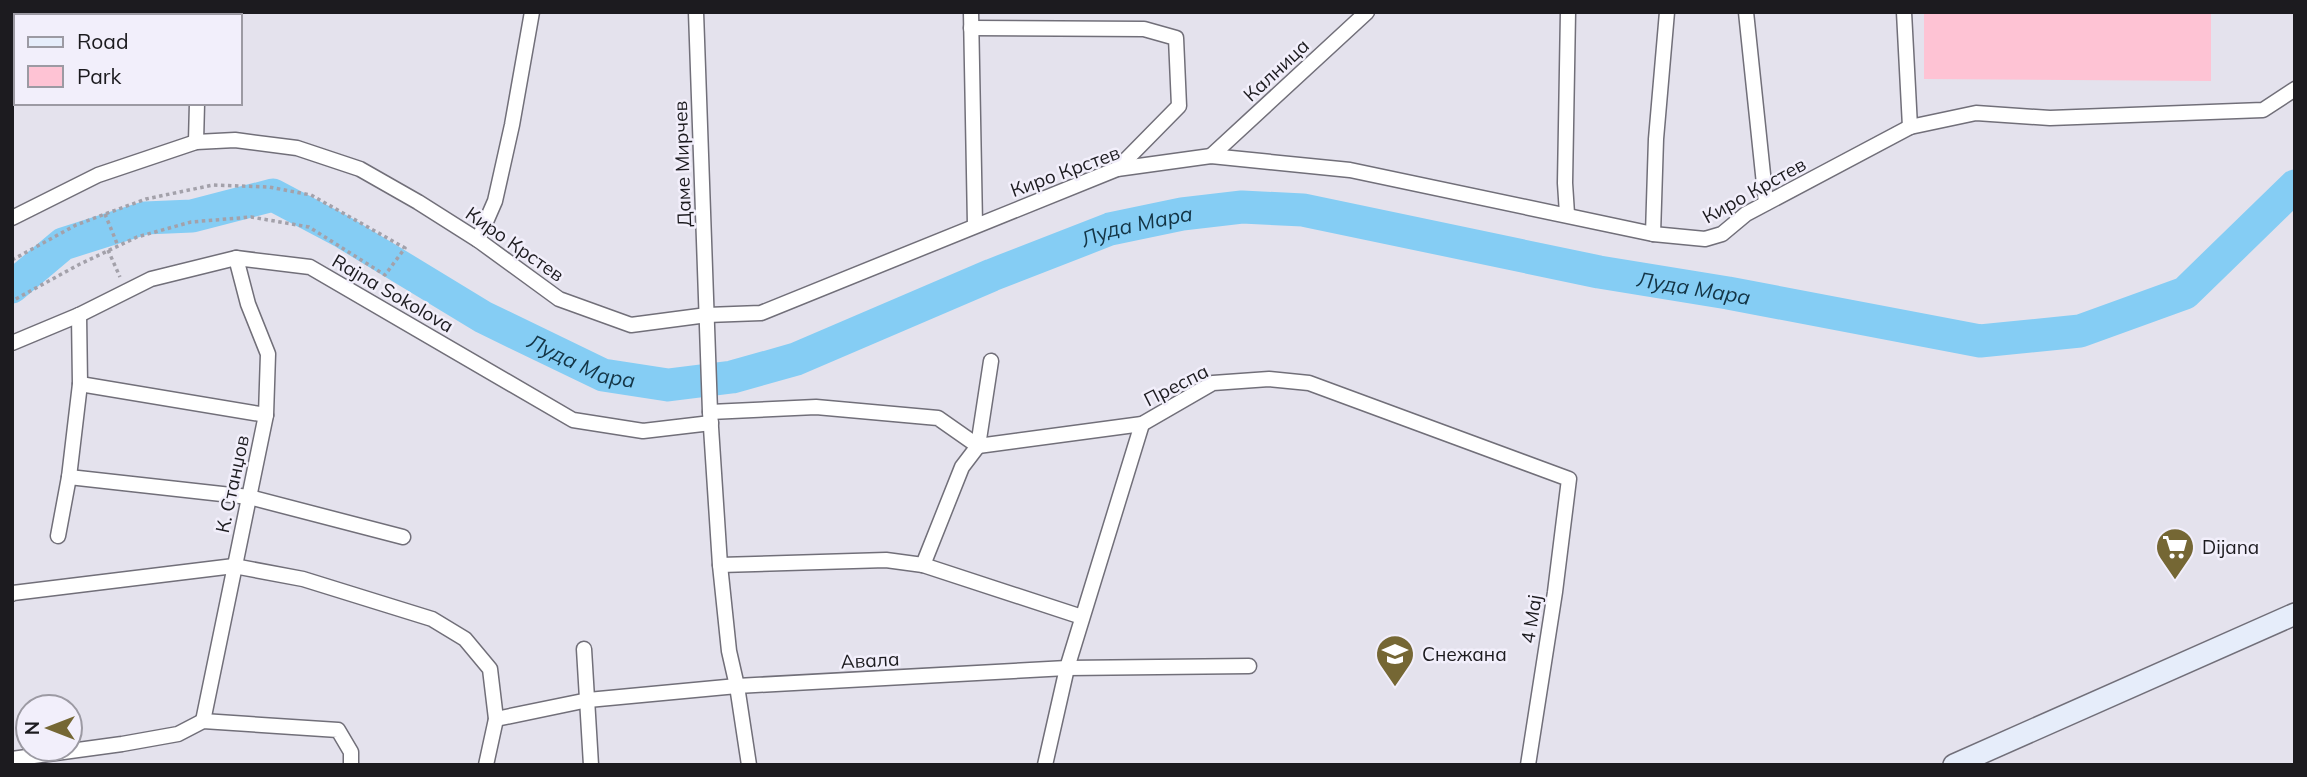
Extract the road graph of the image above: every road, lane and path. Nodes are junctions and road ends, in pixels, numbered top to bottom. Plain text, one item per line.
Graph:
1 (532, 12) edge
2 (696, 12) edge
3 (971, 12) edge
4 (1367, 12) edge
5 (1568, 12) edge
6 (1667, 12) edge
7 (1746, 12) edge
8 (1904, 12) edge
9 (971, 28) junction
10 (2295, 89) edge
11 (197, 105) edge
12 (1910, 127) junction
13 (196, 142) junction
14 (1211, 156) junction
15 (1117, 169) junction
16 (1766, 203) junction
17 (105, 214) junction
18 (1567, 214) junction
19 (12, 218) edge
20 (975, 225) junction
21 (1653, 234) junction
22 (478, 240) junction
23 (118, 246) junction
24 (108, 250) junction
25 (236, 258) junction
26 (12, 260) edge
27 (127, 291) junction
28 (12, 300) edge
29 (79, 315) junction
30 (707, 315) junction
31 (12, 343) edge
32 (991, 361) dead end
33 (80, 384) junction
34 (266, 415) junction
35 (711, 418) junction
36 (1142, 425) junction
37 (978, 446) junction
38 (69, 477) junction
39 (1569, 479) joint
40 (249, 497) junction
41 (58, 536) dead end
42 (403, 537) dead end
43 (720, 565) junction
44 (923, 565) junction
45 (234, 566) junction
46 (12, 594) edge
47 (2295, 614) edge
48 (1082, 617) junction
49 (584, 649) dead end
50 (1249, 666) dead end
51 (1067, 668) junction
52 (737, 686) junction
53 (587, 700) junction
54 (496, 719) junction
55 (203, 721) junction
56 (12, 759) edge
57 (351, 765) edge
58 (486, 765) edge
59 (590, 765) edge
60 (749, 765) edge
61 (1045, 765) edge
62 (1528, 765) edge
63 (1954, 765) edge

1 - 22 street
2 - 30 street, Даме Мирчев
3 - 9 street
4 - 14 street, Калница
5 - 18 street
6 - 21 street
7 - 16 street
8 - 12 street
9 - 15 street
9 - 20 street
10 - 12 street, Киро Крстев
11 - 13 street
12 - 16 street, Киро Крстев
13 - 19 street, Киро Крстев
13 - 22 street, Киро Крстев
14 - 15 street, Киро Крстев
14 - 18 street, Киро Крстев
15 - 20 street, Киро Крстев
16 - 21 street, Киро Крстев
17 - 23 path
17 - 23 path
17 - 26 path
18 - 21 street, Киро Крстев
20 - 30 street, Киро Крстев
22 - 30 street, Киро Крстев
23 - 24 path
24 - 27 path
24 - 28 path
25 - 27 street, Rajna Sokolova
25 - 34 street, К. Станџов
25 - 35 street, Rajna Sokolova
27 - 29 street, Rajna Sokolova
29 - 31 street, Rajna Sokolova
29 - 33 street
30 - 35 street, Даме Мирчев
32 - 37 street
33 - 34 street
33 - 38 street
34 - 40 street, К. Станџов
35 - 37 street
35 - 43 street, Даме Мирчев
36 - 37 street, Преспа
36 - 39 street, Преспа
36 - 48 street
37 - 44 street
38 - 40 street
38 - 41 street
39 - 62 street, 4 Мај
40 - 42 street
40 - 45 street, К. Станџов
43 - 44 street
43 - 52 street, Даме Мирчев
44 - 48 street
45 - 46 street
45 - 54 street
45 - 55 street, К. Станџов
47 - 63 main road
48 - 51 street
49 - 53 street
50 - 51 street, Авала
51 - 52 street, Авала
51 - 61 street
52 - 53 street, Авала
52 - 60 street, Даме Мирчев
53 - 54 street, Авала
53 - 59 street
54 - 58 street
55 - 56 street
55 - 57 street

